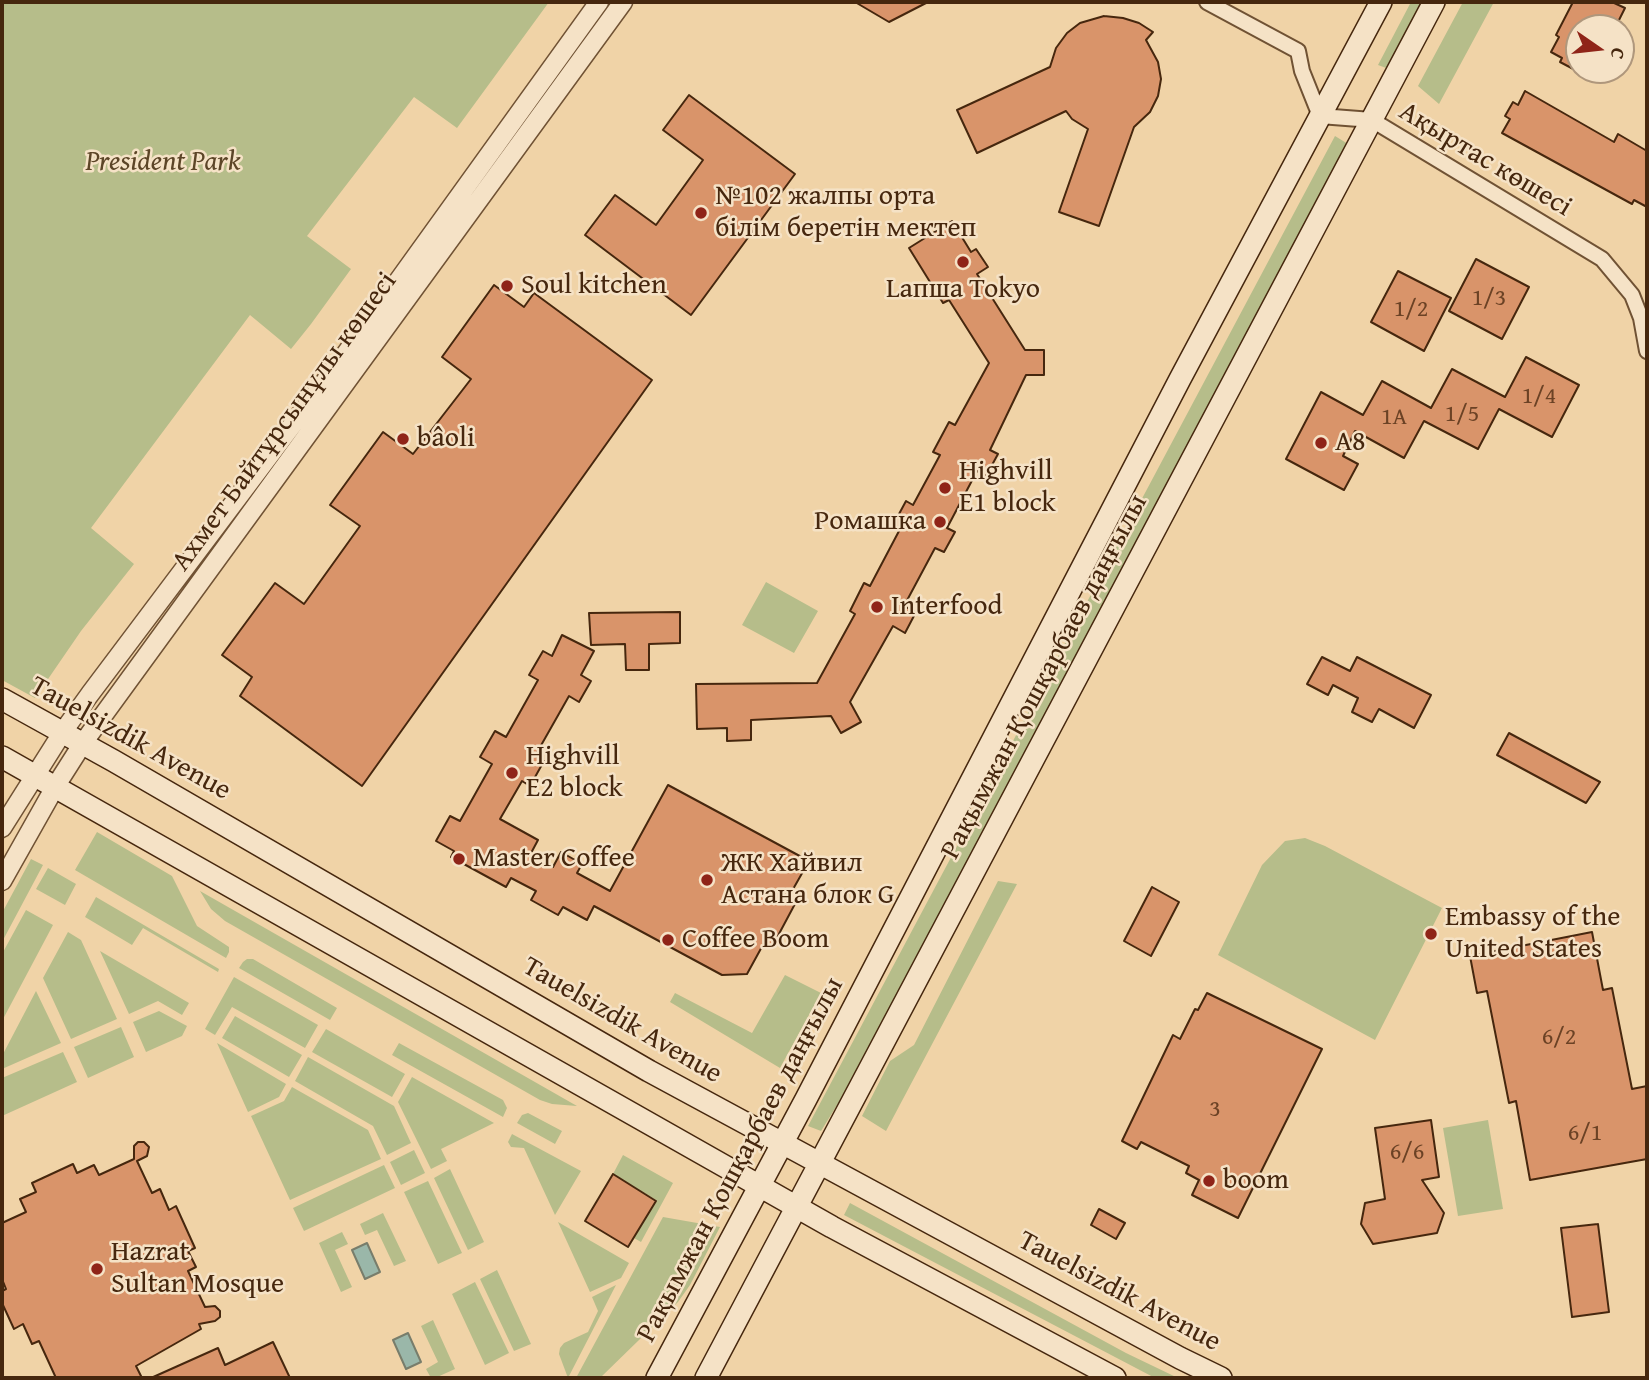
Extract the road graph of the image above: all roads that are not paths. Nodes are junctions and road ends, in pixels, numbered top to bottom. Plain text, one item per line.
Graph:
1 (599, 2) edge
2 (623, 2) edge
3 (1208, 2) edge
4 (1381, 2) edge
5 (1434, 2) edge
6 (1321, 116) junction
7 (1372, 120) junction
8 (1647, 351) edge
9 (2, 699) edge
10 (62, 733) junction
11 (83, 743) junction
12 (2, 757) edge
13 (35, 776) junction
14 (55, 787) junction
15 (2, 828) edge
16 (2, 881) edge
17 (783, 1144) junction
18 (820, 1163) junction
19 (759, 1186) junction
20 (797, 1208) junction
21 (657, 1378) edge
22 (706, 1378) edge
23 (1115, 1378) edge
24 (1221, 1378) edge

1 - 10 street, Ахмет Байтұрсынұлы көшесі
2 - 11 street, Ахмет Байтұрсынұлы көшесі
3 - 6 street
4 - 6 main road, Рақымжан Қошқарбаев даңғылы
5 - 7 main road, Рақымжан Қошқарбаев даңғылы
6 - 7 street, Ақыртас көшесі
6 - 17 main road, Рақымжан Қошқарбаев даңғылы
7 - 8 street, Ақыртас көшесі
7 - 18 main road, Рақымжан Қошқарбаев даңғылы
9 - 10 main road, Tauelsizdik Avenue
10 - 11 main road, Tauelsizdik Avenue
10 - 13 street, Ахмет Байтұрсынұлы көшесі
11 - 14 street, Ахмет Байтұрсынұлы көшесі
11 - 17 main road, Tauelsizdik Avenue
12 - 13 main road
13 - 14 main road
13 - 15 street, Ахмет Байтұрсынұлы көшесі
14 - 16 street, Ахмет Байтұрсынұлы көшесі
14 - 19 main road
17 - 18 main road, Tauelsizdik Avenue
17 - 19 main road, Рақымжан Қошқарбаев даңғылы
18 - 20 main road, Рақымжан Қошқарбаев даңғылы
18 - 24 main road, Tauelsizdik Avenue
19 - 20 main road
19 - 21 main road, Рақымжан Қошқарбаев даңғылы
20 - 22 main road, Рақымжан Қошқарбаев даңғылы
20 - 23 main road

